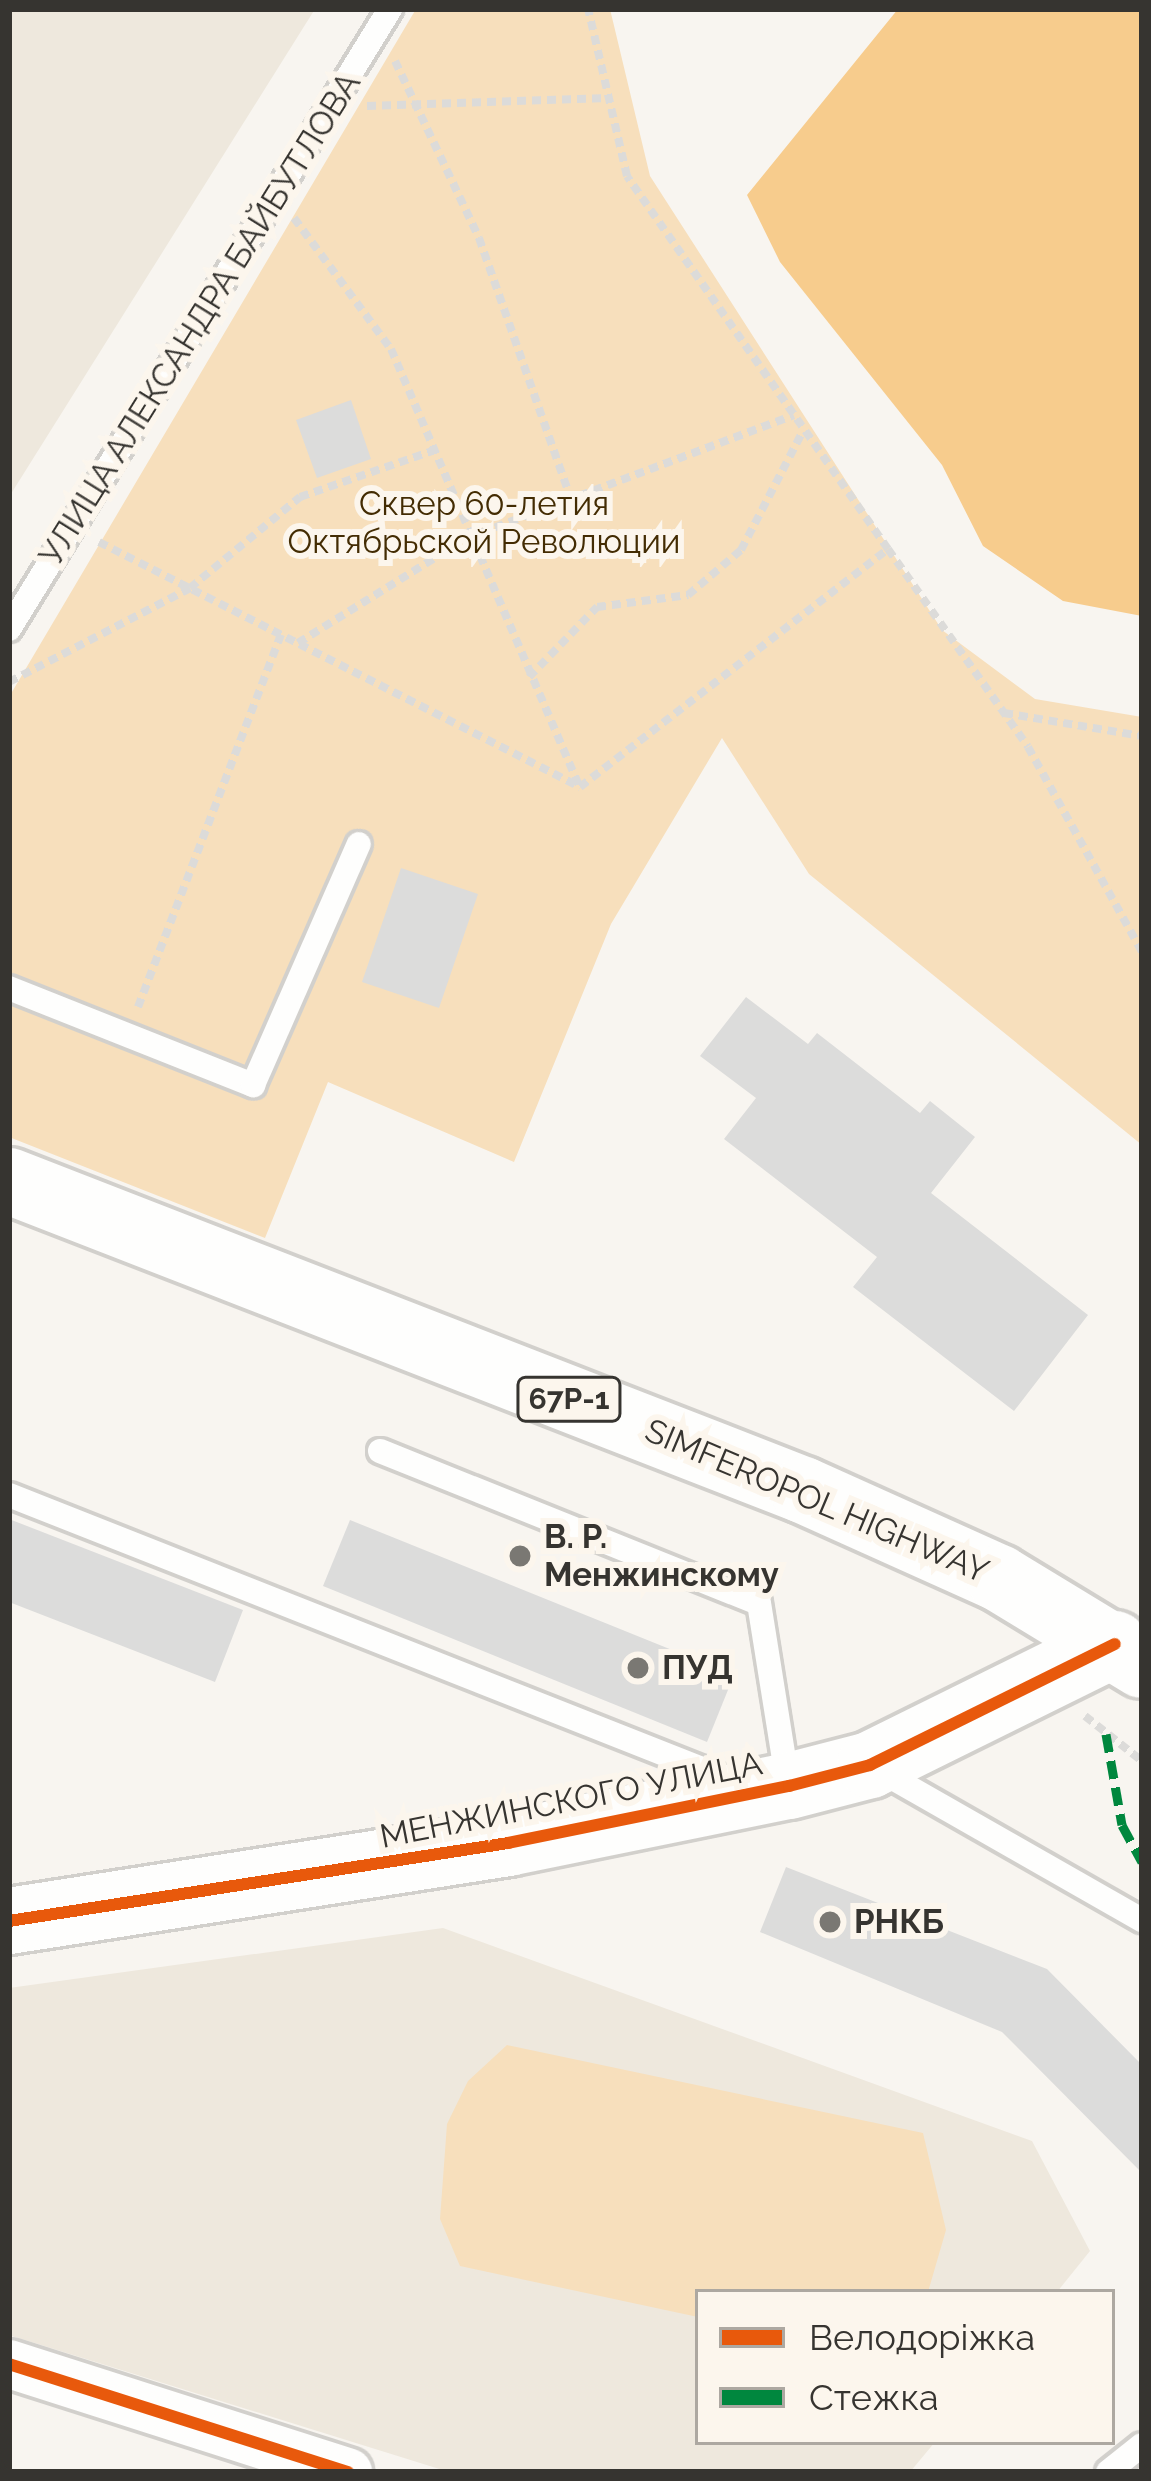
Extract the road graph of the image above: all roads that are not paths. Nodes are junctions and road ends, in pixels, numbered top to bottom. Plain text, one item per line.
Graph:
1 (385, 18) edge
2 (9, 629) edge
3 (359, 844) dead end
4 (9, 988) edge
5 (9, 1181) edge
6 (380, 1451) dead end
7 (9, 1495) edge
8 (1133, 1647) edge
9 (870, 1765) junction
10 (758, 1793) junction
11 (1142, 1920) edge
12 (9, 1921) edge
13 (9, 2364) edge
14 (1142, 2445) edge
15 (347, 2472) edge
16 (1108, 2472) edge

1 - 2 lane, УЛИЦА АЛЕКСАНДРА БАЙБУТЛОВА
3 - 4 lane
5 - 8 main road, SIMFEROPOL HIGHWAY / 67Р-1
6 - 10 lane
7 - 10 lane
8 - 9 main road, МЕНЖИНСКОГО УЛИЦА
9 - 10 main road, МЕНЖИНСКОГО УЛИЦА
9 - 11 lane
10 - 12 main road, МЕНЖИНСКОГО УЛИЦА
13 - 15 street
14 - 16 lane

